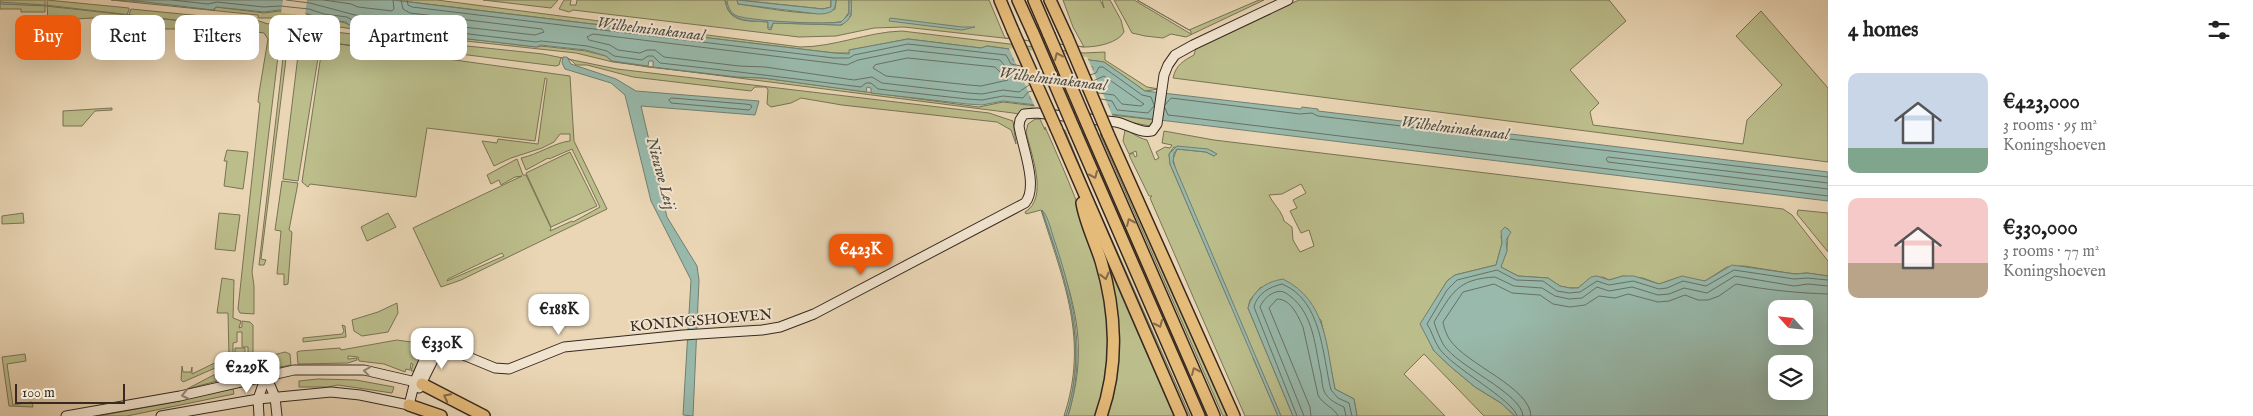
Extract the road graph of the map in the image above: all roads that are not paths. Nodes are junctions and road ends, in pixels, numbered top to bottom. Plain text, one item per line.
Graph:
1 (1000, 0) edge
2 (1018, 0) edge
3 (1034, 0) edge
4 (1050, 0) edge
5 (1288, 0) edge
6 (1078, 179) junction
7 (266, 376) junction
8 (419, 382) junction
9 (275, 398) junction
10 (258, 399) junction
11 (409, 405) junction
12 (66, 416) edge
13 (161, 416) edge
14 (259, 416) edge
15 (277, 416) edge
16 (441, 416) edge
17 (484, 416) edge
18 (1101, 416) edge
19 (1181, 416) edge
20 (1199, 416) edge
21 (1214, 416) edge
22 (1234, 416) edge

1 - 6 highway, bridge
2 -> 20 highway, bridge
21 -> 3 highway, bridge
4 - 22 highway, bridge
5 - 8 street, KONINGSHOEVEN
6 -> 18 highway
6 - 19 highway
8 -> 7 street
7 - 9 street
7 - 10 street
7 -> 12 street
8 - 11 street, KONINGSHOEVEN
17 -> 8 highway
9 - 10 street
9 - 11 street
9 - 15 street
10 - 13 street
10 - 14 street
11 - 16 highway

